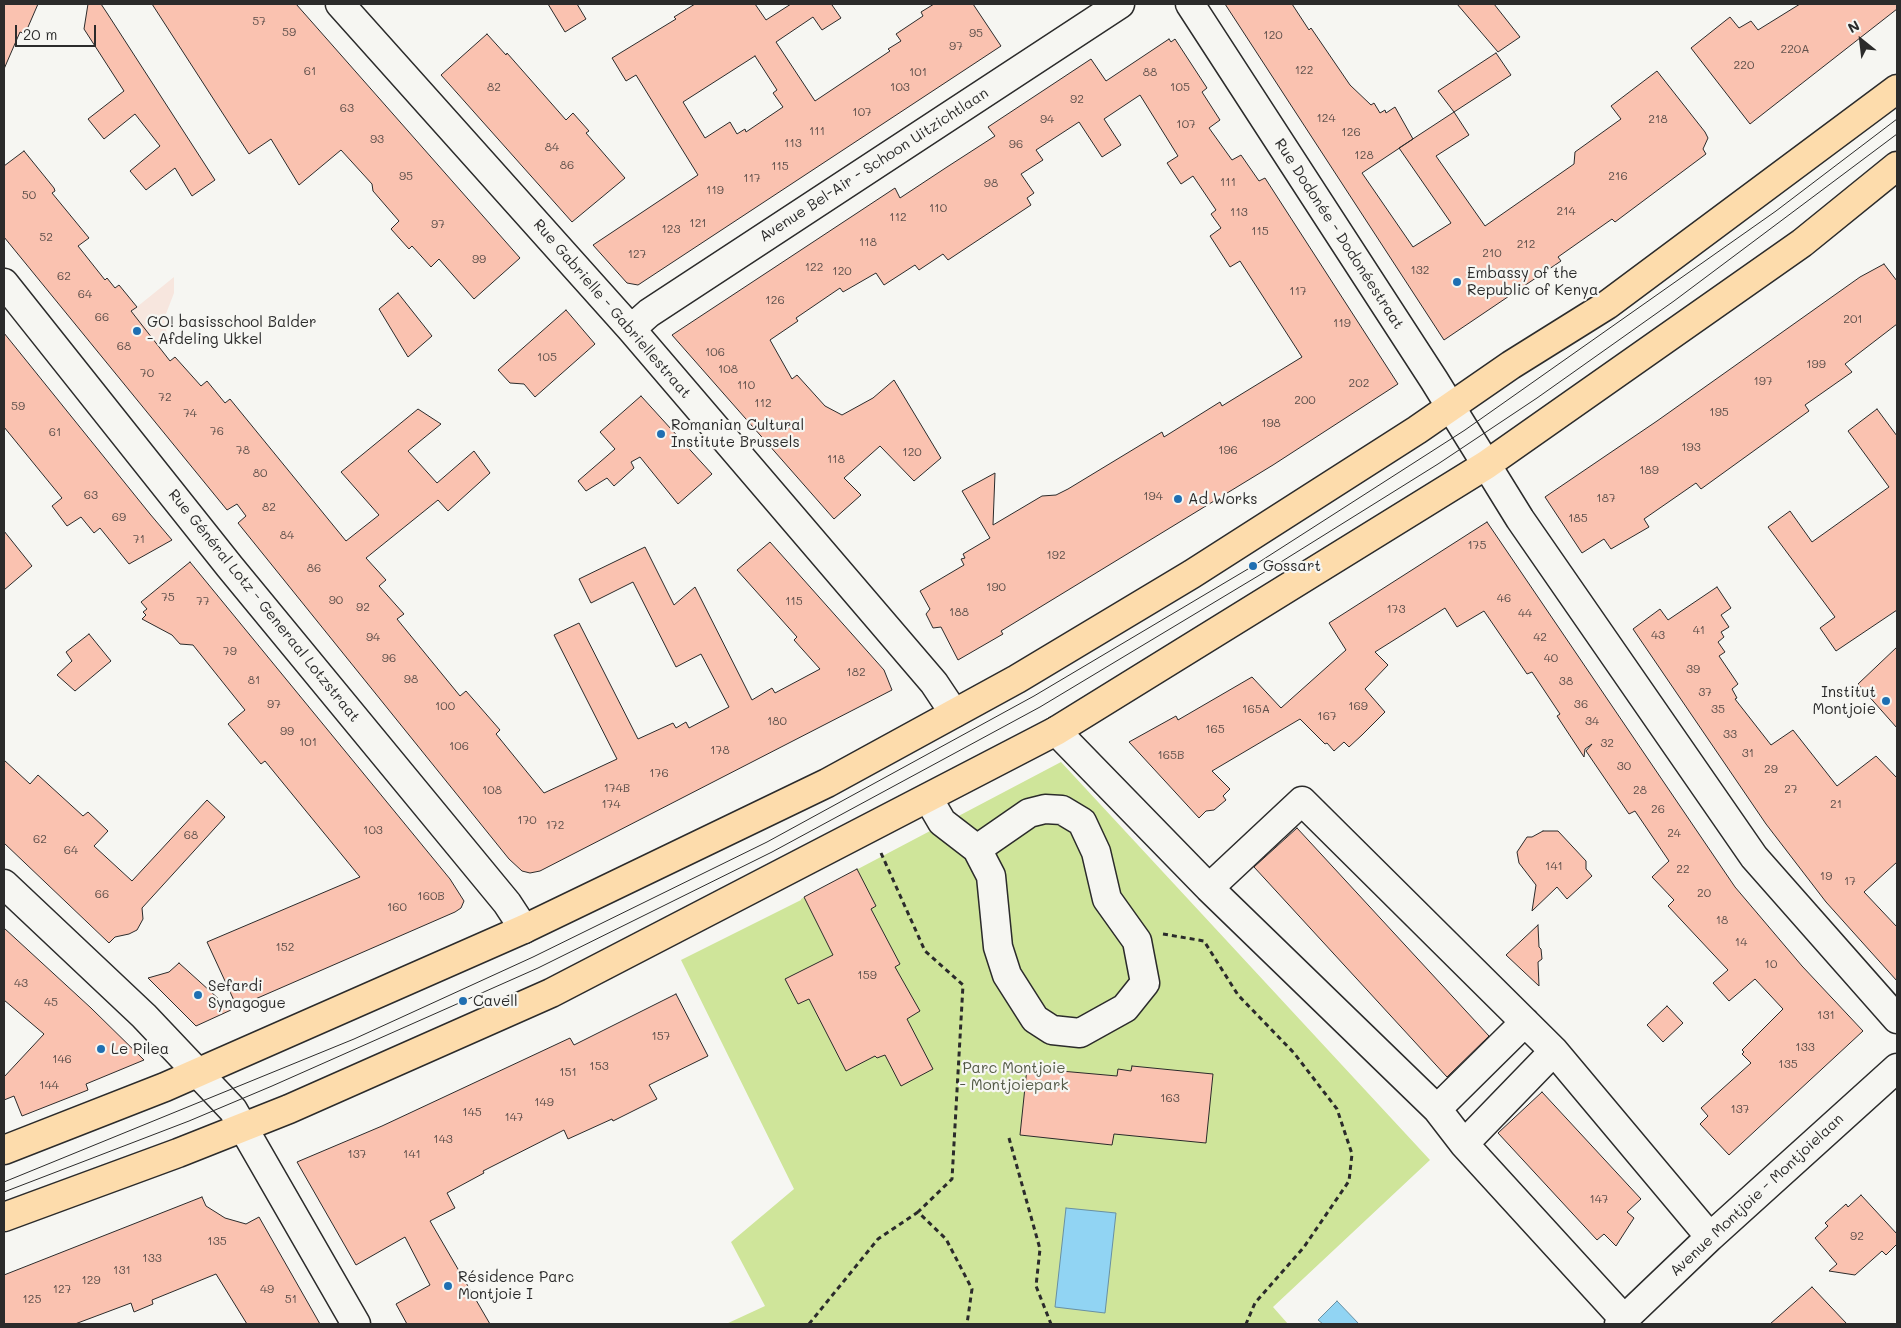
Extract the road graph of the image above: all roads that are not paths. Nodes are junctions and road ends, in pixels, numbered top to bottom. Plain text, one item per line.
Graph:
1 (340, 4) edge
2 (1120, 4) edge
3 (1190, 4) edge
4 (1897, 89) edge
5 (1897, 166) edge
6 (4, 283) edge
7 (631, 329) junction
8 (1451, 407) junction
9 (1486, 465) junction
10 (954, 713) junction
11 (1056, 731) junction
12 (928, 798) junction
13 (977, 849) junction
14 (4, 884) edge
15 (1209, 888) junction
16 (524, 929) junction
17 (1897, 1019) edge
18 (1525, 1022) junction
19 (1554, 1051) junction
20 (1897, 1068) edge
21 (198, 1073) junction
22 (1437, 1109) junction
23 (243, 1127) junction
24 (1464, 1144) junction
25 (4, 1150) edge
26 (4, 1217) edge
27 (1710, 1236) junction
28 (1621, 1322) edge
29 (356, 1324) edge

1 - 7 street, Rue Gabrielle - Gabriellestraat
2 - 7 street, Avenue Bel-Air - Schoon Uitzichtlaan
3 - 8 street, Rue Dodonée - Dodonéestraat
4 - 8 main road
5 - 9 main road
6 - 16 street, Rue Général Lotz - Generaal Lotzstraat
7 - 10 street, Rue Gabrielle - Gabriellestraat
8 - 9 street, Rue Dodonée - Dodonéestraat
8 - 10 main road
9 - 11 main road
9 - 17 street, Rue Dodonée - Dodonéestraat
10 - 16 main road
11 - 12 main road
11 - 15 street
12 - 13 street
12 - 23 main road
13 - 13 street
14 - 21 street
15 - 18 street
15 - 22 street
16 - 21 main road
18 - 19 street
18 - 22 street
19 - 24 street
19 - 27 street
20 - 27 street, Avenue Montjoie - Montjoielaan
21 - 23 street
21 - 25 main road
22 - 24 street
23 - 26 main road
23 - 29 street
24 - 28 street
27 - 28 street, Avenue Montjoie - Montjoielaan

